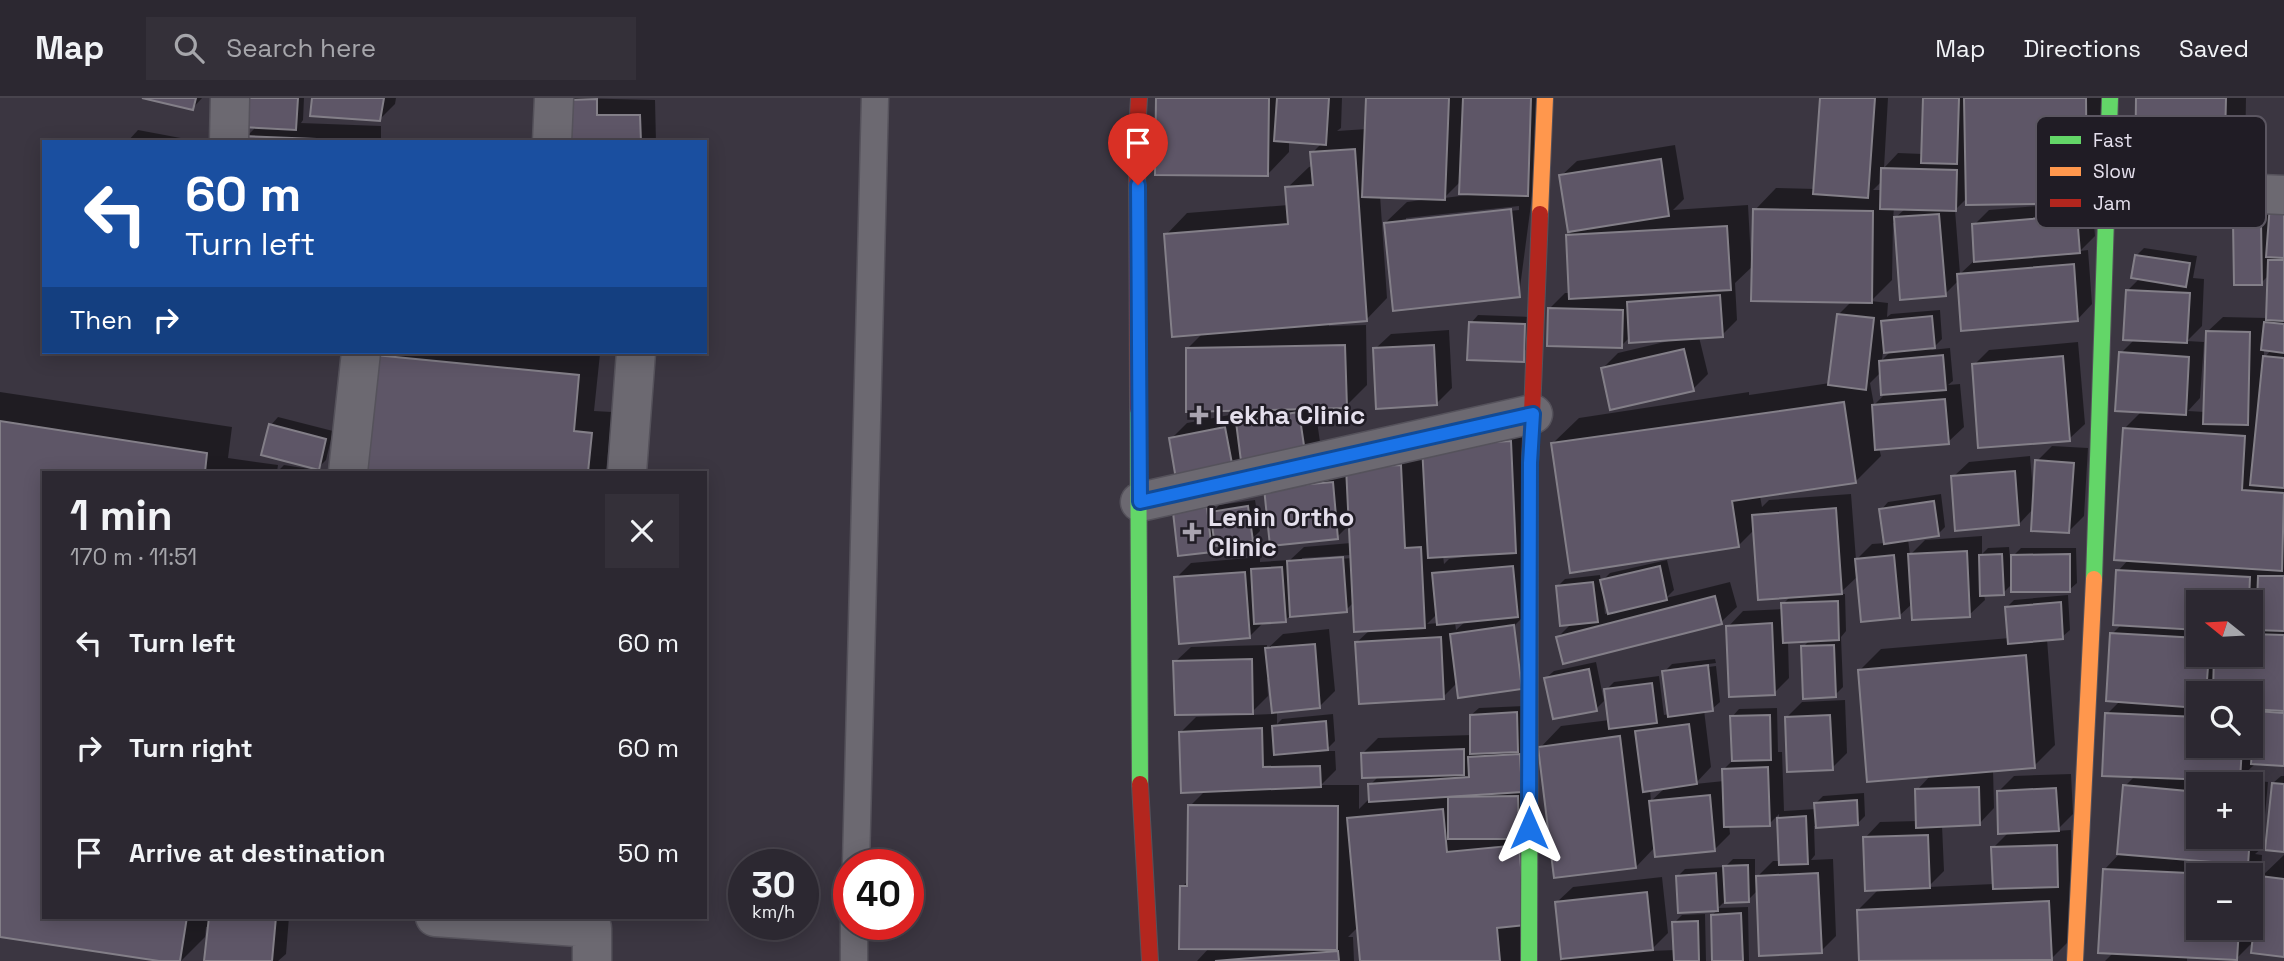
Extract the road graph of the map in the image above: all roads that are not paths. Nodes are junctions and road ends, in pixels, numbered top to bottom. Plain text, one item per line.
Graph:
1 (230, 98) edge
2 (554, 98) edge
3 (875, 98) edge
4 (1139, 98) edge
5 (1545, 98) edge
6 (2110, 98) edge
7 (2110, 116) edge
8 (229, 140) edge
9 (552, 140) edge
10 (2266, 194) edge
11 (2284, 195) edge
12 (2107, 228) edge
13 (361, 354) edge
14 (636, 354) edge
15 (1533, 414) junction
16 (348, 471) edge
17 (627, 471) edge
18 (1140, 502) junction
19 (856, 849) edge
20 (452, 919) edge
21 (592, 935) edge
22 (854, 940) edge
23 (854, 961) edge
24 (1150, 961) edge
25 (1529, 961) edge
26 (2075, 961) edge

1 - 8 street
2 - 9 street
3 - 19 lane
4 - 18 street
5 - 15 street
6 - 7 street
10 - 11 street
12 - 26 street
13 - 16 street
14 - 17 street
15 - 18 street
15 - 25 street
18 - 24 street
20 - 21 street
22 - 23 lane

